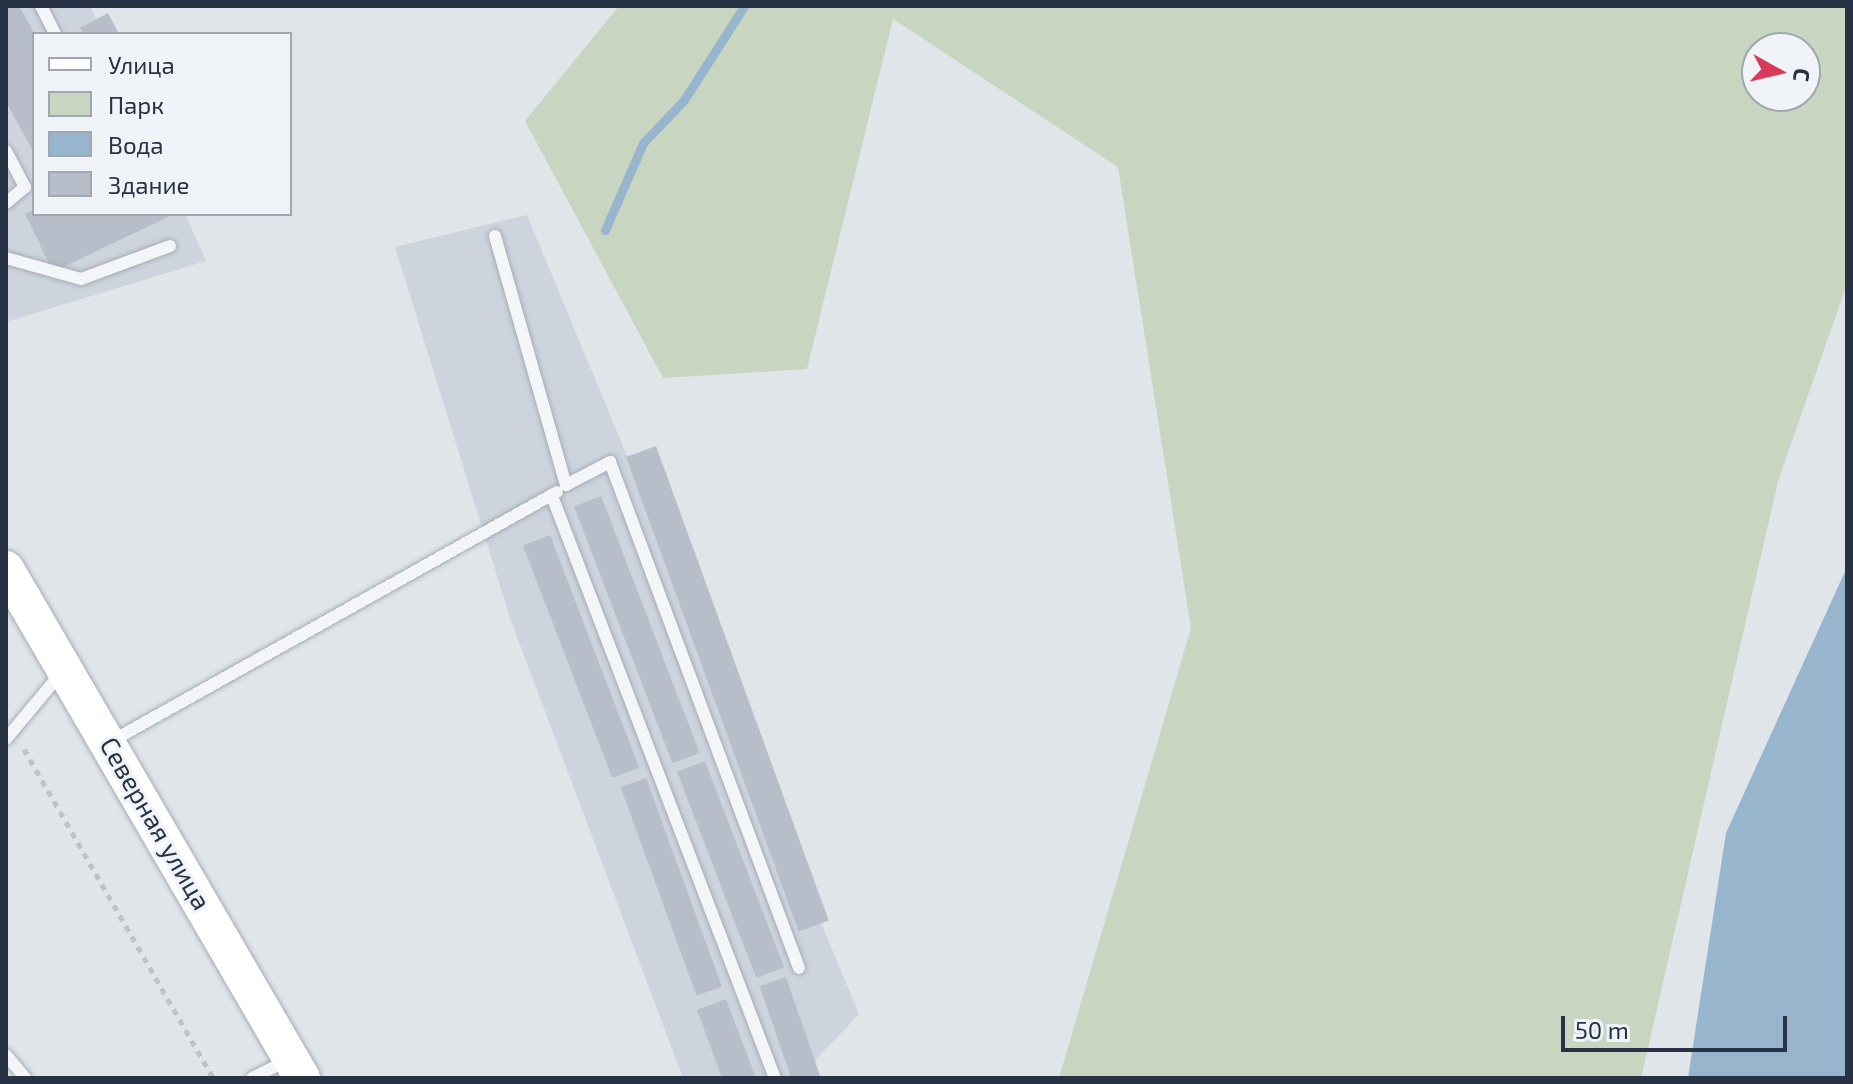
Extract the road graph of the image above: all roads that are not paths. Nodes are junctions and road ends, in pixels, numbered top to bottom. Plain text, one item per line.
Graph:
1 (41, 6) edge
2 (54, 32) edge
3 (6, 151) edge
4 (30, 184) edge
5 (6, 203) edge
6 (495, 236) dead end
7 (170, 246) dead end
8 (6, 258) edge
9 (566, 485) junction
10 (552, 496) junction
11 (6, 569) edge
12 (66, 668) junction
13 (10, 735) edge
14 (110, 742) junction
15 (799, 968) dead end
16 (6, 1055) edge
17 (296, 1068) edge
18 (25, 1078) edge
19 (252, 1078) edge
20 (775, 1078) edge

1 - 2 lane
3 - 4 lane
4 - 5 lane
6 - 9 lane
7 - 8 lane
9 - 10 lane
9 - 15 lane
10 - 14 lane
10 - 20 lane
11 - 12 street, Северная улица
12 - 13 lane
12 - 14 street, Северная улица
14 - 17 street, Северная улица
16 - 18 lane
17 - 19 lane

